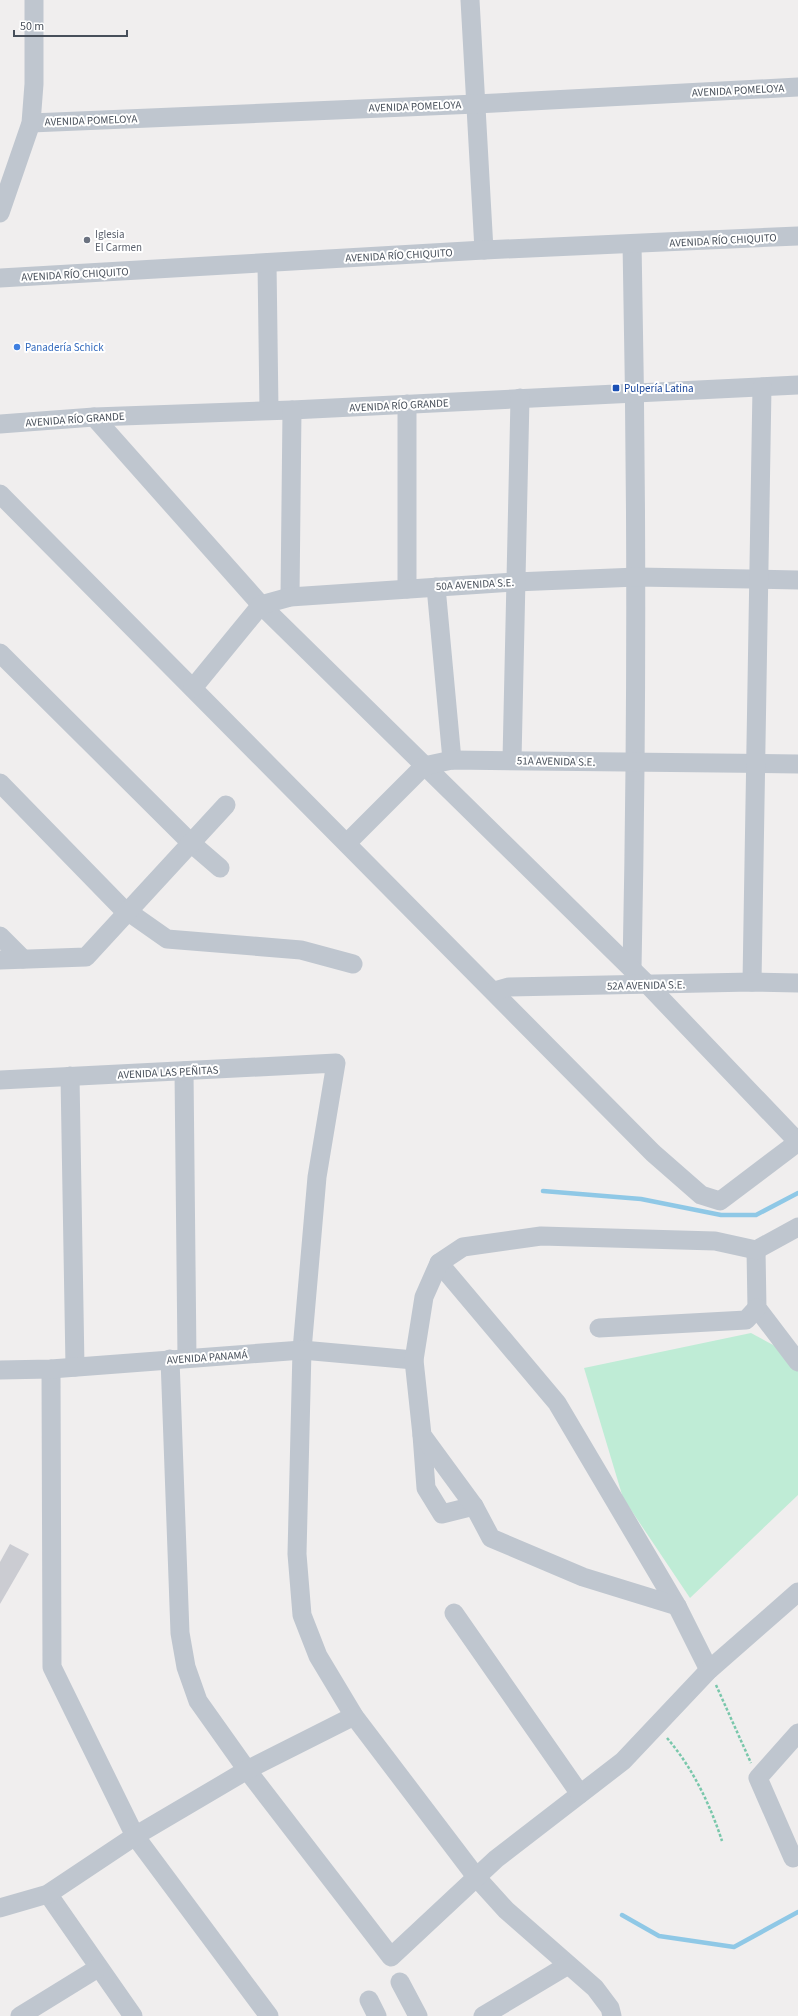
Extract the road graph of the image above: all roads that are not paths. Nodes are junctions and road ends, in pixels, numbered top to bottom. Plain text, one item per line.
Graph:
1 (34, 0) edge
2 (470, 0) edge
3 (798, 87) edge
4 (476, 104) junction
5 (32, 123) junction
6 (0, 213) edge
7 (798, 236) edge
8 (632, 244) junction
9 (484, 250) junction
10 (267, 263) junction
11 (0, 278) edge
12 (798, 385) edge
13 (762, 387) junction
14 (635, 394) junction
15 (520, 398) junction
16 (407, 404) junction
17 (268, 410) junction
18 (292, 410) junction
19 (94, 417) junction
20 (0, 424) edge
21 (0, 494) edge
22 (637, 577) junction
23 (758, 579) junction
24 (798, 580) edge
25 (514, 582) junction
26 (436, 587) junction
27 (407, 589) junction
28 (290, 597) junction
29 (261, 605) junction
30 (0, 653) edge
31 (193, 688) junction
32 (452, 760) junction
33 (512, 760) junction
34 (636, 762) junction
35 (756, 763) junction
36 (798, 764) edge
37 (424, 766) junction
38 (0, 783) edge
39 (226, 805) dead end
40 (191, 843) junction
41 (347, 843) junction
42 (220, 868) dead end
43 (128, 912) junction
44 (0, 936) edge
45 (23, 959) junction
46 (0, 960) edge
47 (353, 964) dead end
48 (632, 969) junction
49 (752, 982) junction
50 (798, 983) edge
51 (648, 985) junction
52 (495, 991) junction
53 (184, 1071) junction
54 (70, 1076) junction
55 (0, 1080) edge
56 (798, 1142) edge
57 (798, 1227) edge
58 (756, 1250) junction
59 (439, 1262) junction
60 (757, 1308) junction
61 (599, 1328) dead end
62 (302, 1350) junction
63 (179, 1359) junction
64 (414, 1360) junction
65 (798, 1362) edge
66 (75, 1368) junction
67 (51, 1369) junction
68 (0, 1370) edge
69 (422, 1435) junction
70 (474, 1506) junction
71 (797, 1594) edge
72 (677, 1606) junction
73 (454, 1613) dead end
74 (709, 1670) junction
75 (354, 1716) junction
76 (798, 1733) edge
77 (247, 1770) junction
78 (580, 1794) junction
79 (135, 1836) junction
80 (793, 1849) edge
81 (477, 1878) junction
82 (48, 1894) junction
83 (0, 1908) edge
84 (568, 1965) junction
85 (98, 1968) junction
86 (400, 1982) dead end
87 (608, 2013) edge
88 (20, 2016) edge
89 (133, 2016) edge
90 (269, 2016) edge
91 (418, 2016) edge
92 (483, 2016) edge

1 - 5 street
2 - 4 street
3 - 4 street, AVENIDA POMELOYA
4 - 5 street, AVENIDA POMELOYA
4 - 9 street
5 - 6 street
7 - 8 street, AVENIDA RÍO CHIQUITO
8 - 9 street, AVENIDA RÍO CHIQUITO
8 - 14 street
9 - 10 street, AVENIDA RÍO CHIQUITO
10 - 11 street, AVENIDA RÍO CHIQUITO
10 - 17 street
12 - 13 street, AVENIDA RÍO GRANDE
13 - 14 street, AVENIDA RÍO GRANDE
13 - 23 street
14 - 15 street, AVENIDA RÍO GRANDE
14 - 22 street
15 - 16 street, AVENIDA RÍO GRANDE
15 - 25 street
16 - 18 street, AVENIDA RÍO GRANDE
16 - 27 street
17 - 18 street, AVENIDA RÍO GRANDE
17 - 19 street, AVENIDA RÍO GRANDE
18 - 28 street
19 - 20 street, AVENIDA RÍO GRANDE
19 - 29 street
21 - 31 street
22 - 23 street, 50A AVENIDA S.E.
22 - 25 street, 50A AVENIDA S.E.
22 - 34 street
23 - 24 street, 50A AVENIDA S.E.
23 - 35 street
25 - 26 street, 50A AVENIDA S.E.
25 - 33 street
26 - 27 street, 50A AVENIDA S.E.
26 - 32 street
27 - 28 street, 50A AVENIDA S.E.
28 - 29 street, 50A AVENIDA S.E.
29 - 31 street
29 - 37 street
30 - 40 street
31 - 41 street
32 - 33 street, 51A AVENIDA S.E.
32 - 37 street, 51A AVENIDA S.E.
33 - 34 street, 51A AVENIDA S.E.
34 - 35 street, 51A AVENIDA S.E.
34 - 48 street
35 - 36 street, 51A AVENIDA S.E.
35 - 49 street
37 - 41 street
37 - 48 street
38 - 43 street
39 - 40 street
40 - 42 street
40 - 43 street
41 - 52 street
43 - 45 street
43 - 47 street
44 - 45 street
45 - 46 street
48 - 51 street
49 - 50 street, 52A AVENIDA S.E.
49 - 51 street, 52A AVENIDA S.E.
51 - 52 street, 52A AVENIDA S.E.
51 - 56 street
52 - 56 street
53 - 54 street, AVENIDA LAS PEÑITAS
53 - 62 street, AVENIDA LAS PEÑITAS
53 - 63 street
54 - 55 street, AVENIDA LAS PEÑITAS
54 - 66 street
57 - 58 street
58 - 59 street
58 - 60 street
59 - 64 street
59 - 72 street
60 - 61 street
60 - 65 street
62 - 63 street, AVENIDA PANAMÁ
62 - 64 street, AVENIDA PANAMÁ
62 - 75 street
63 - 66 street, AVENIDA PANAMÁ
63 - 77 street
64 - 69 street
66 - 67 street, AVENIDA PANAMÁ
67 - 68 street, AVENIDA PANAMÁ
67 - 79 street
69 - 70 street
69 - 70 street
70 - 72 street
71 - 74 street
72 - 74 street
73 - 78 street
74 - 78 street
75 - 77 street
75 - 81 street
76 - 80 street
77 - 79 street
77 - 81 street
78 - 81 street
79 - 82 street
79 - 90 street
81 - 84 street
82 - 83 street
82 - 85 street
84 - 87 street
84 - 92 street
85 - 88 street
85 - 89 street
86 - 91 street

